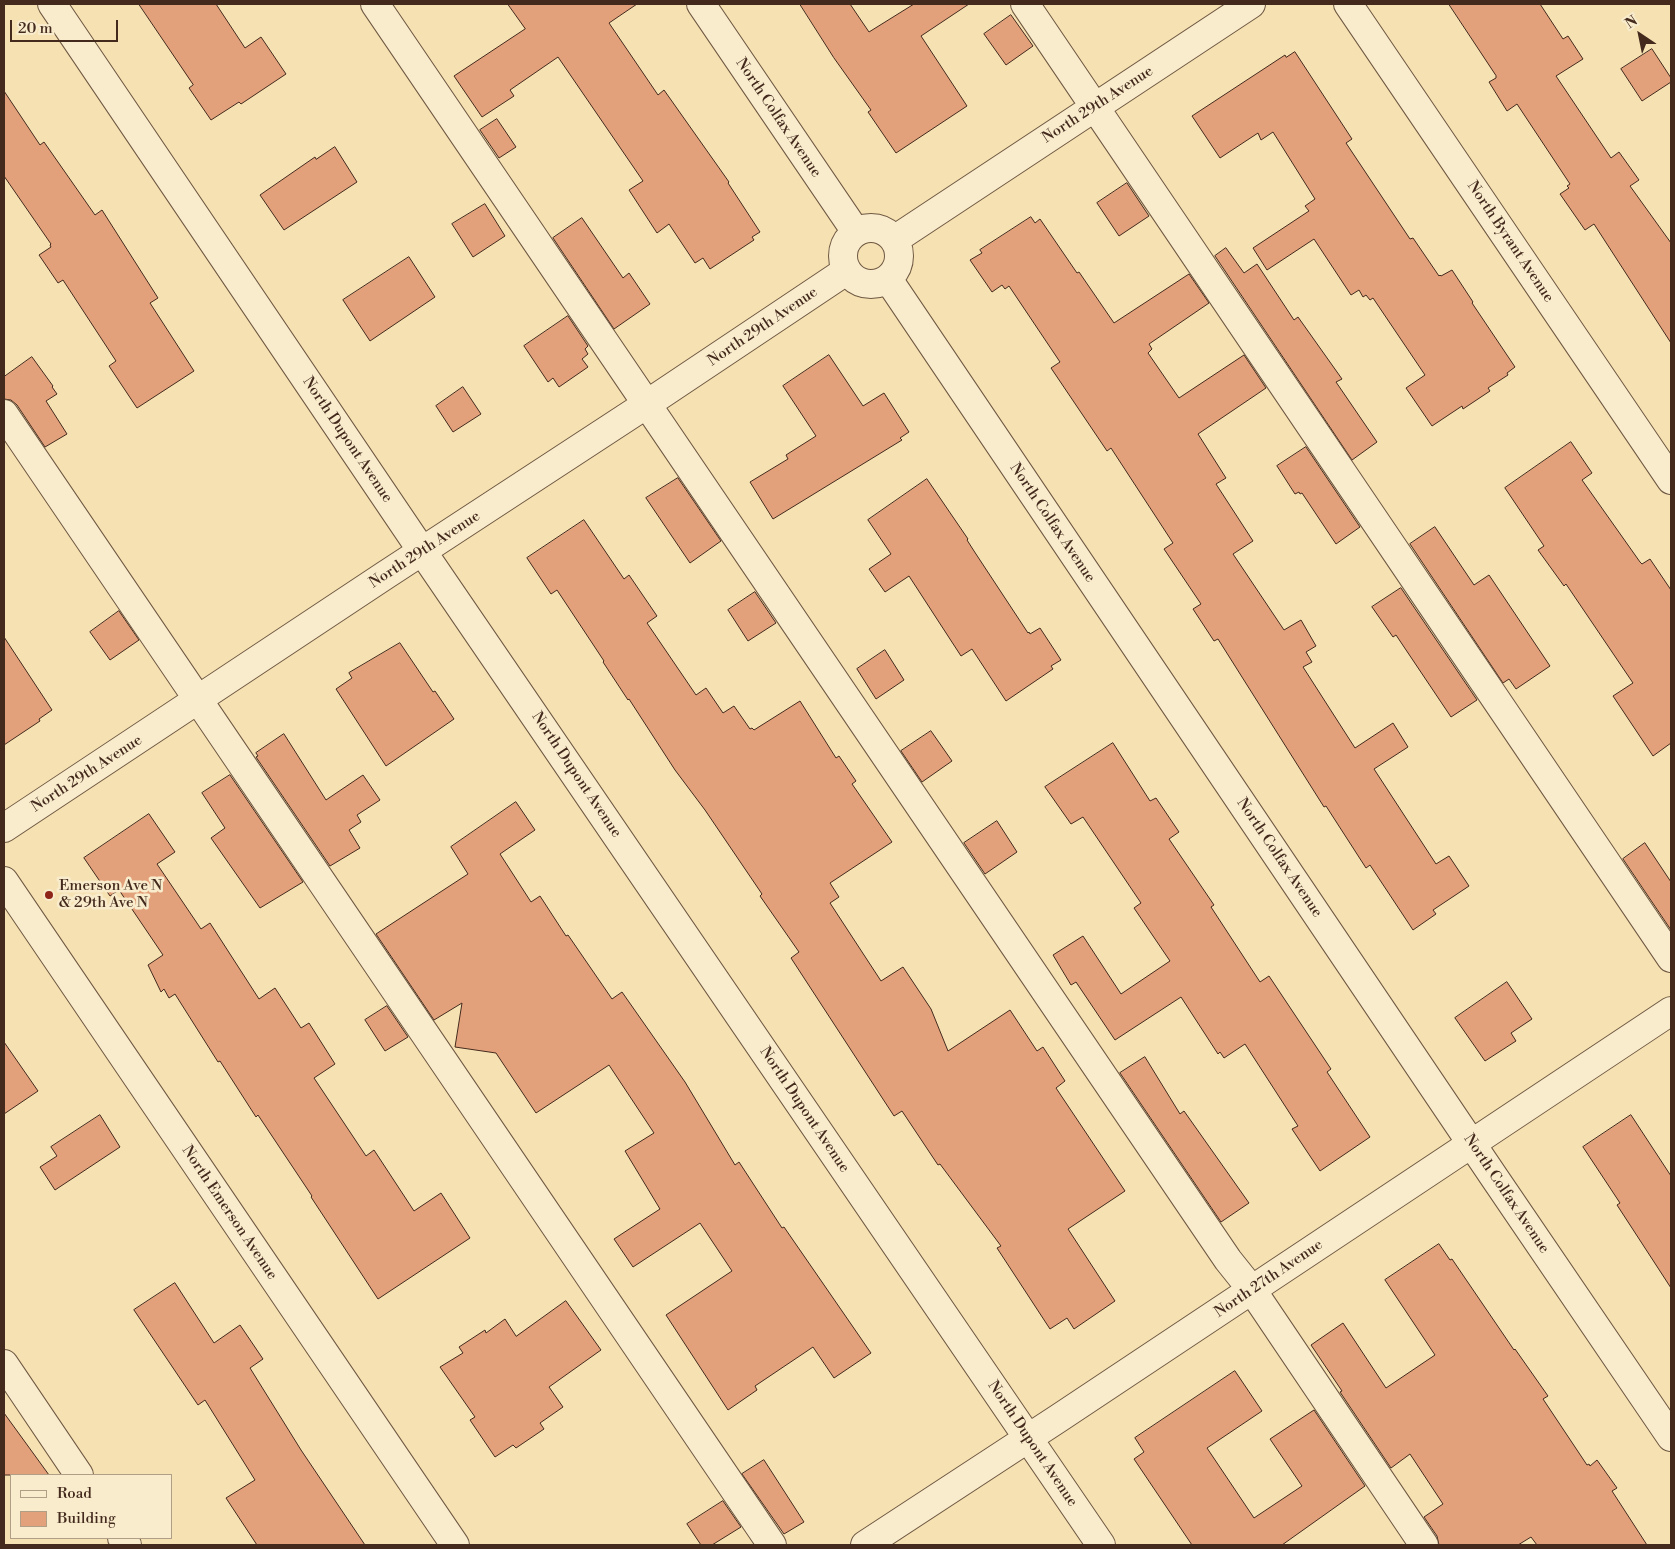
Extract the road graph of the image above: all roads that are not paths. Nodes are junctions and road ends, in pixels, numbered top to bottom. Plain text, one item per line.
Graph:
1 (52, 4) edge
2 (375, 4) edge
3 (700, 4) edge
4 (1025, 4) edge
5 (1251, 4) edge
6 (1348, 4) edge
7 (1095, 107) junction
8 (856, 232) junction
9 (894, 240) junction
10 (846, 271) junction
11 (888, 279) junction
12 (647, 404) junction
13 (4, 414) edge
14 (1671, 480) edge
15 (422, 551) junction
16 (198, 701) junction
17 (4, 828) edge
18 (4, 881) edge
19 (1671, 958) edge
20 (1671, 1011) edge
21 (1472, 1145) junction
22 (1252, 1290) junction
23 (4, 1364) edge
24 (1671, 1436) edge
25 (1028, 1438) junction
26 (78, 1474) edge
27 (455, 1545) edge
28 (772, 1545) edge
29 (865, 1545) edge
30 (1101, 1545) edge
31 (1424, 1545) edge

1 - 15 street, North Dupont Avenue
2 - 12 street
3 - 8 street, North Colfax Avenue
4 - 7 street
5 - 7 street, North 29th Avenue
6 - 14 street, North Byrant Avenue
7 - 9 street, North 29th Avenue
7 - 19 street
8 - 9 street
8 - 10 street
9 - 11 street
10 - 11 street
10 - 12 street, North 29th Avenue
11 - 21 street, North Colfax Avenue
12 - 15 street, North 29th Avenue
12 - 22 street
13 - 16 street
15 - 16 street, North 29th Avenue
15 - 25 street, North Dupont Avenue
16 - 17 street, North 29th Avenue
16 - 28 street
18 - 27 street, North Emerson Avenue
20 - 21 street, North 27th Avenue
21 - 22 street, North 27th Avenue
21 - 24 street, North Colfax Avenue
22 - 25 street, North 27th Avenue
22 - 31 street
23 - 26 street
25 - 29 street, North 27th Avenue
25 - 30 street, North Dupont Avenue

